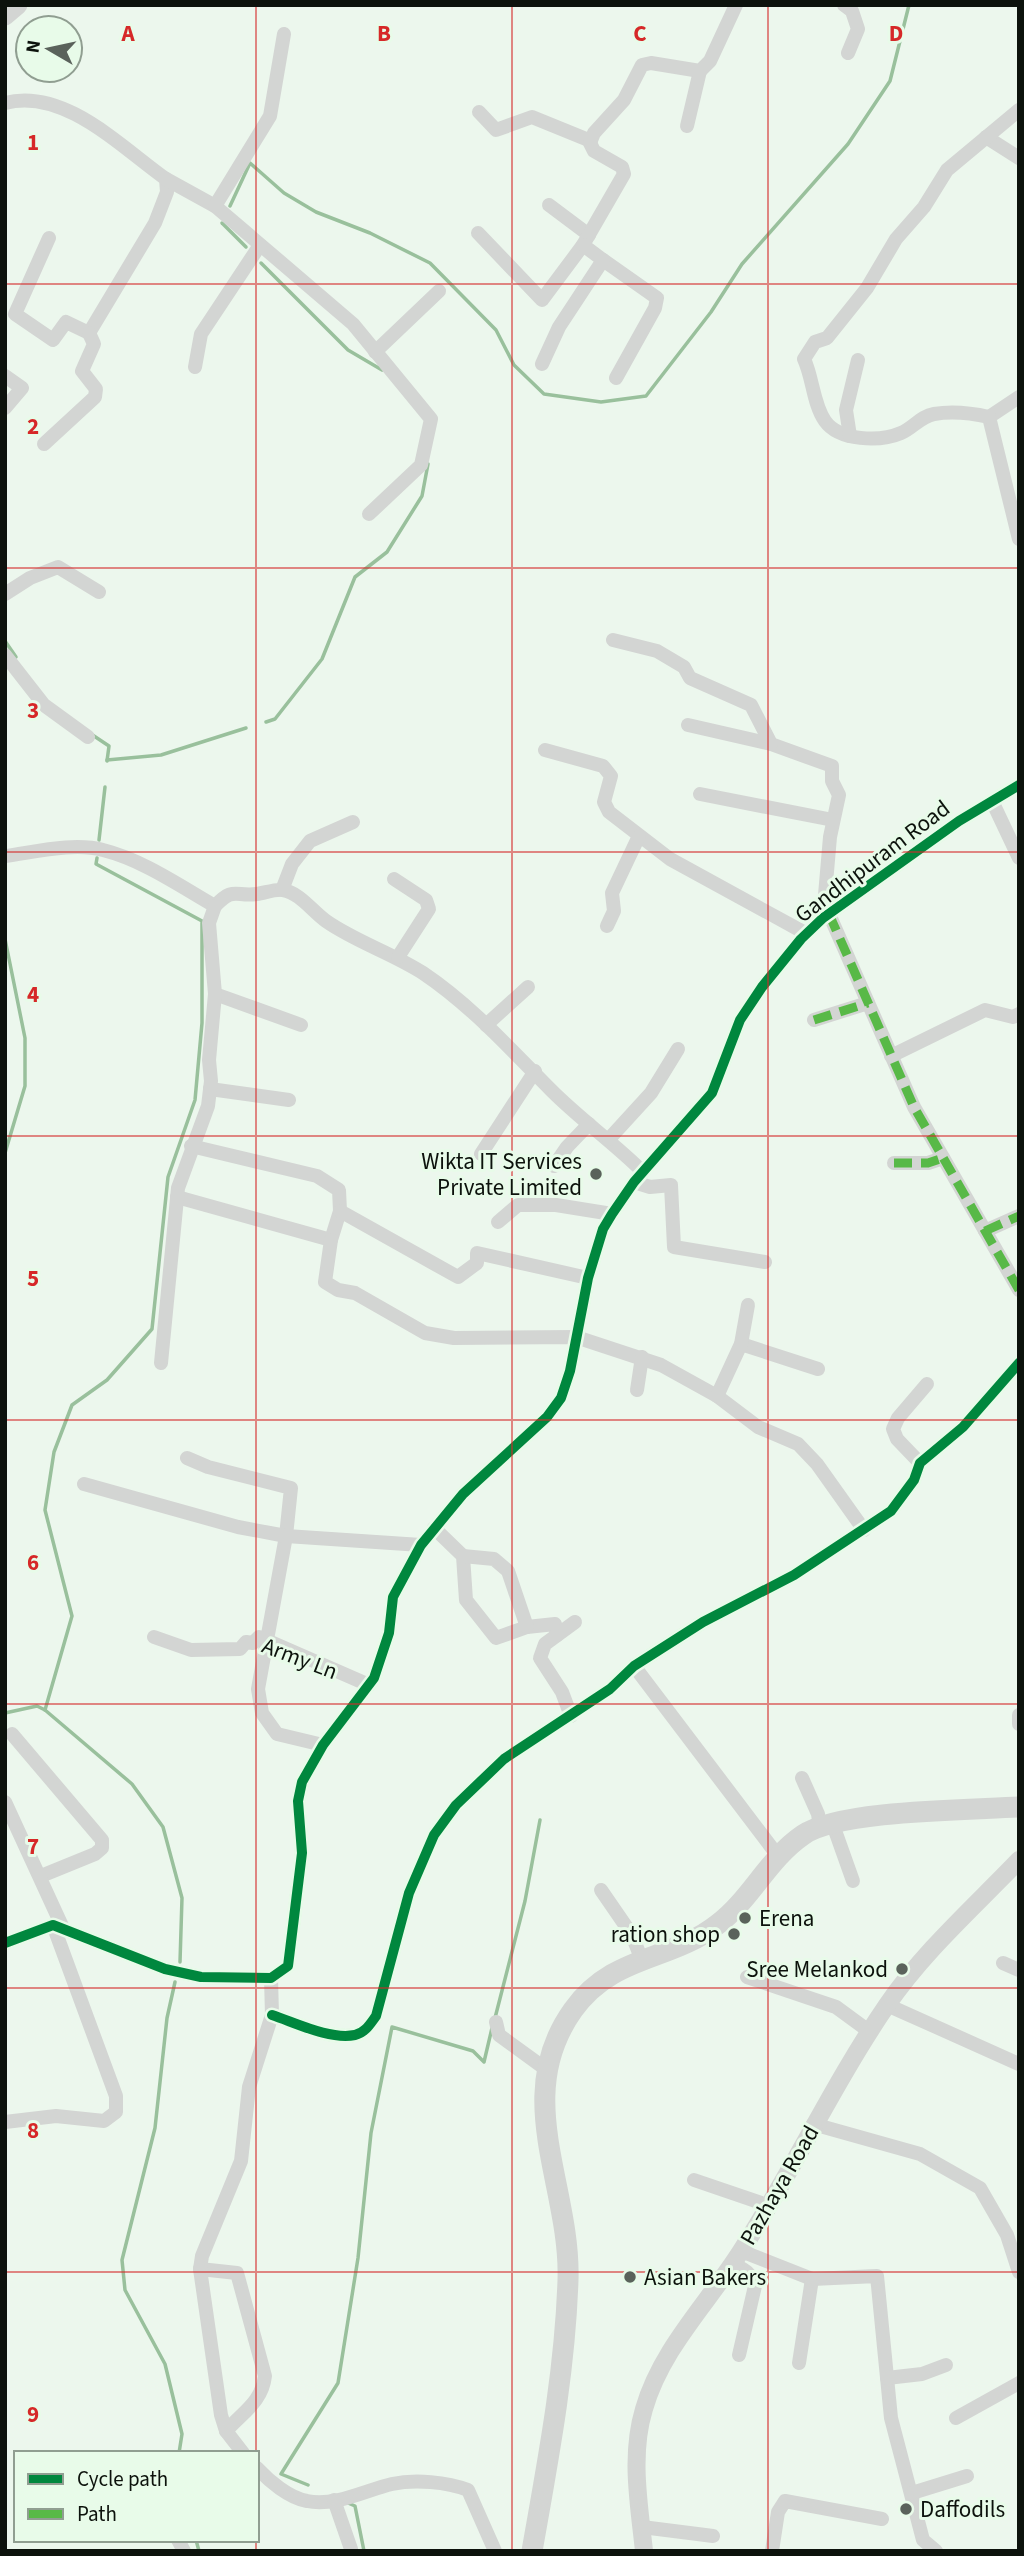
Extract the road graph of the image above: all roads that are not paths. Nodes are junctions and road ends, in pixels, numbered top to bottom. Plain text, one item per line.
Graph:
1 (736, 5) edge
2 (844, 5) edge
3 (17, 6) edge
4 (5, 16) edge
5 (284, 34) dead end
6 (848, 53) dead end
7 (701, 71) junction
8 (5, 103) edge
9 (1019, 110) edge
10 (479, 112) dead end
11 (687, 126) dead end
12 (986, 137) junction
13 (591, 141) junction
14 (1019, 158) edge
15 (166, 178) junction
16 (549, 205) dead end
17 (215, 206) junction
18 (478, 233) dead end
19 (49, 237) dead end
20 (586, 240) junction
21 (260, 245) junction
22 (603, 260) junction
23 (439, 290) dead end
24 (89, 333) junction
25 (375, 352) junction
26 (858, 360) dead end
27 (542, 364) dead end
28 (195, 367) dead end
29 (5, 376) edge
30 (617, 378) dead end
31 (1019, 397) edge
32 (5, 408) edge
33 (989, 417) junction
34 (850, 436) junction
35 (44, 444) dead end
36 (369, 514) dead end
37 (1019, 540) edge
38 (99, 592) dead end
39 (5, 594) edge
40 (613, 640) dead end
41 (5, 655) edge
42 (688, 725) dead end
43 (88, 737) dead end
44 (771, 744) junction
45 (545, 750) dead end
46 (1019, 785) edge
47 (699, 794) dead end
48 (992, 801) junction
49 (833, 820) junction
50 (353, 822) dead end
51 (639, 835) junction
52 (5, 856) edge
53 (1019, 858) edge
54 (394, 879) dead end
55 (282, 890) junction
56 (215, 906) junction
57 (826, 916) junction
58 (607, 926) dead end
59 (807, 933) junction
60 (398, 957) junction
61 (528, 987) dead end
62 (215, 993) junction
63 (868, 1003) junction
64 (1019, 1014) edge
65 (814, 1020) dead end
66 (301, 1025) dead end
67 (486, 1025) junction
68 (678, 1049) dead end
69 (891, 1056) junction
70 (535, 1071) junction
71 (210, 1090) junction
72 (289, 1100) dead end
73 (589, 1124) junction
74 (609, 1139) junction
75 (191, 1146) junction
76 (481, 1154) dead end
77 (943, 1158) junction
78 (894, 1163) dead end
79 (554, 1166) dead end
80 (639, 1177) junction
81 (177, 1197) junction
82 (340, 1211) junction
83 (612, 1214) junction
84 (1019, 1216) edge
85 (498, 1222) dead end
86 (985, 1231) junction
87 (331, 1240) junction
88 (765, 1262) dead end
89 (588, 1278) junction
90 (1019, 1290) edge
91 (748, 1305) dead end
92 (576, 1337) junction
93 (741, 1344) junction
94 (642, 1357) junction
95 (161, 1363) dead end
96 (1018, 1366) edge
97 (818, 1369) dead end
98 (928, 1384) dead end
99 (637, 1390) dead end
100 (717, 1396) junction
101 (187, 1458) dead end
102 (920, 1463) junction
103 (84, 1484) dead end
104 (434, 1528) junction
105 (864, 1530) junction
106 (286, 1536) junction
107 (421, 1545) junction
108 (463, 1556) junction
109 (575, 1622) dead end
110 (527, 1627) junction
111 (557, 1635) junction
112 (154, 1637) dead end
113 (266, 1641) junction
114 (634, 1667) junction
115 (369, 1685) junction
116 (1019, 1715) edge
117 (571, 1716) junction
118 (1019, 1724) edge
119 (12, 1734) dead end
120 (323, 1745) junction
121 (802, 1779) dead end
122 (5, 1802) edge
123 (1019, 1807) edge
124 (826, 1825) junction
125 (778, 1856) junction
126 (1019, 1860) edge
127 (41, 1877) junction
128 (853, 1881) dead end
129 (601, 1891) dead end
130 (57, 1925) junction
131 (5, 1943) edge
132 (641, 1958) junction
133 (1003, 1963) dead end
134 (1019, 1970) edge
135 (271, 1978) junction
136 (747, 1978) dead end
137 (887, 2005) junction
138 (272, 2015) junction
139 (496, 2022) dead end
140 (870, 2032) junction
141 (1019, 2064) edge
142 (547, 2070) junction
143 (5, 2122) edge
144 (813, 2124) junction
145 (694, 2180) dead end
146 (767, 2205) junction
147 (737, 2258) junction
148 (200, 2269) junction
149 (1019, 2272) edge
150 (812, 2279) junction
151 (738, 2355) dead end
152 (799, 2363) dead end
153 (946, 2365) dead end
154 (887, 2378) junction
155 (1019, 2383) edge
156 (956, 2418) dead end
157 (226, 2431) junction
158 (241, 2451) edge
159 (259, 2470) edge
160 (967, 2476) dead end
161 (912, 2493) junction
162 (334, 2500) junction
163 (882, 2519) dead end
164 (642, 2527) junction
165 (713, 2536) dead end
166 (351, 2549) dead end
167 (495, 2551) edge
168 (532, 2551) edge
169 (644, 2551) edge
170 (772, 2551) edge
171 (936, 2551) edge

1 - 7 street
2 - 6 street
3 - 4 main road
5 - 17 street
7 - 11 street
7 - 13 street
8 - 15 street
9 - 12 street
10 - 13 street
12 - 14 street
12 - 34 street
13 - 20 street
15 - 17 street
15 - 24 street
16 - 20 street
17 - 21 street
18 - 20 street
19 - 24 street
20 - 22 street
21 - 25 street
21 - 28 street
22 - 27 street
22 - 30 street
23 - 25 street
24 - 35 street
25 - 36 street
26 - 34 street
29 - 32 street
31 - 33 street
33 - 34 street
33 - 37 street
38 - 39 street
40 - 44 street
41 - 43 street
42 - 44 street
44 - 49 street
45 - 51 street
46 - 48 street, Gandhipuram Road
47 - 49 street
48 - 53 street
48 - 57 street, Gandhipuram Road
49 - 57 street
50 - 55 street
51 - 58 street
51 - 59 street
52 - 56 street
54 - 60 street
55 - 56 street
55 - 60 street
56 - 62 street
57 - 59 street, Gandhipuram Road
57 - 63 street
59 - 80 street, Gandhipuram Road
60 - 67 street
61 - 67 street
62 - 66 street
62 - 71 street
63 - 65 street
63 - 69 street
64 - 69 street
67 - 70 street
68 - 74 street
69 - 77 street
70 - 73 street
70 - 76 street
71 - 72 street
71 - 75 street
73 - 74 street
73 - 79 street
74 - 80 street
75 - 81 street
75 - 82 street
77 - 78 street
77 - 86 street
80 - 83 street, Gandhipuram Road
80 - 88 street
81 - 87 street
81 - 95 street
82 - 87 street
82 - 89 street
83 - 85 street
83 - 89 street, Gandhipuram Road
84 - 86 street
86 - 90 street
87 - 92 street
89 - 92 street, Gandhipuram Road
91 - 93 street
92 - 94 street
92 - 104 street, Gandhipuram Road
93 - 97 street
93 - 100 street
94 - 99 street
94 - 100 street
96 - 102 street
98 - 102 street
100 - 105 street
101 - 106 street
102 - 105 street
103 - 106 street
104 - 107 street, Gandhipuram Road
104 - 108 street
105 - 114 street
106 - 107 street
106 - 113 street
107 - 115 street, Gandhipuram Road
108 - 110 street
108 - 110 street
109 - 111 street
110 - 111 street
111 - 117 street
112 - 113 street, Army Ln
113 - 115 street, Army Ln
113 - 120 street
114 - 117 street
114 - 125 street
115 - 120 street, Gandhipuram Road
116 - 118 street
117 - 138 street
119 - 127 street
120 - 135 street, Gandhipuram Road
121 - 124 street
122 - 127 street
123 - 124 main road
124 - 125 main road
124 - 128 street
125 - 132 main road
126 - 137 street, Pazhaya Road
127 - 130 street
129 - 132 street
130 - 131 street
130 - 135 street
130 - 143 street
132 - 142 main road
133 - 134 street
135 - 138 street
136 - 140 street
137 - 140 street, Pazhaya Road
137 - 141 street
138 - 148 street
139 - 142 street
140 - 144 street, Pazhaya Road
142 - 168 main road
144 - 146 street, Pazhaya Road
144 - 149 street
145 - 146 street
146 - 147 street, Pazhaya Road
147 - 150 street
147 - 151 street
147 - 164 street, Pazhaya Road
148 - 157 street
148 - 157 street
150 - 152 street
150 - 154 street
153 - 154 street
154 - 161 street
155 - 156 street
157 - 158 street
159 - 162 street
160 - 161 street
161 - 171 street
162 - 166 street
162 - 167 street
163 - 170 street
164 - 165 street
164 - 169 street, Pazhaya Road

